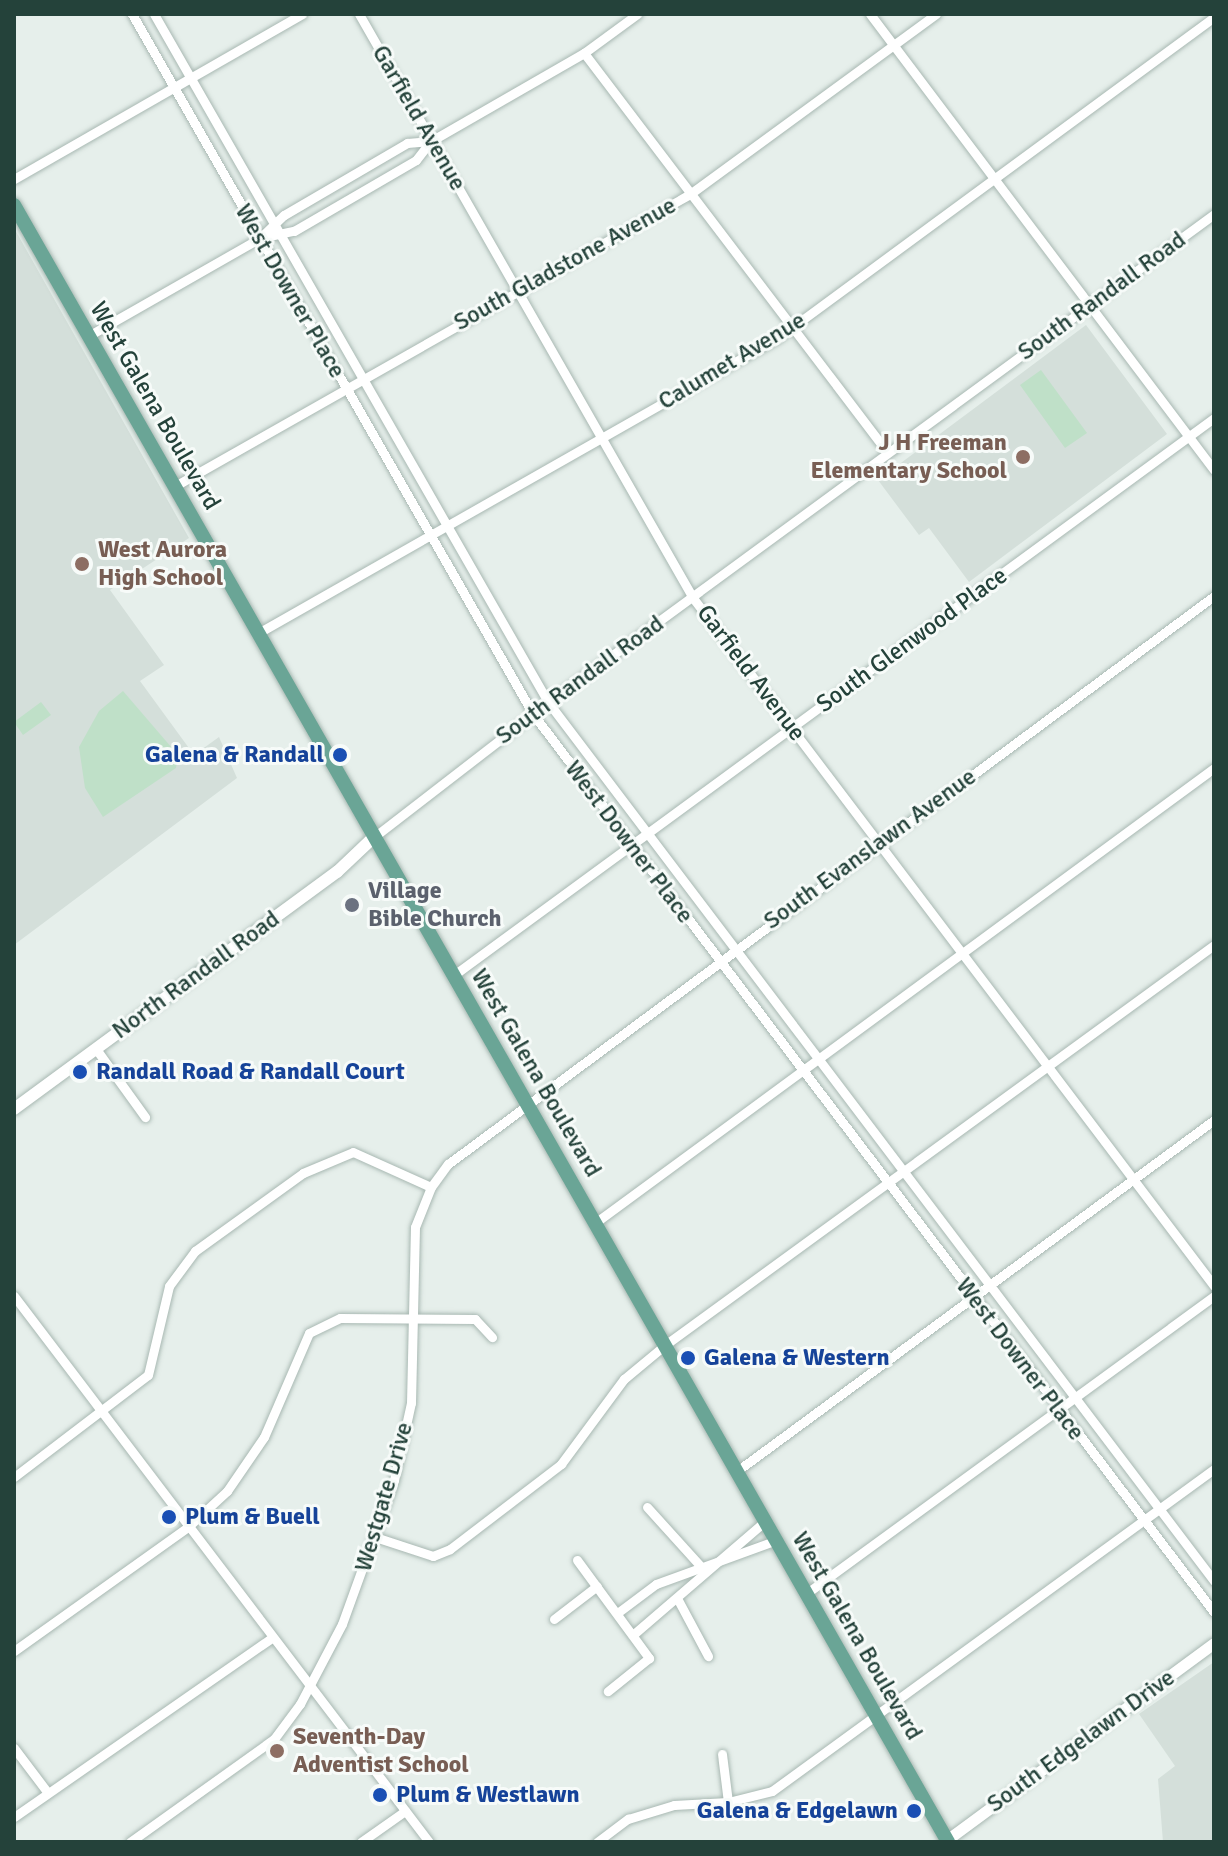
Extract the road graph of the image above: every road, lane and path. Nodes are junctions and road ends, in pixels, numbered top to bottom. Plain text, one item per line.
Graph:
1 (132, 14) edge
2 (154, 14) edge
3 (302, 14) edge
4 (359, 14) edge
5 (637, 14) edge
6 (870, 14) edge
7 (936, 14) edge
8 (1214, 17) edge
9 (892, 46) junction
10 (584, 53) junction
11 (191, 79) junction
12 (175, 88) junction
13 (431, 141) junction
14 (993, 177) junction
15 (14, 179) edge
16 (690, 194) junction
17 (14, 205) edge
18 (1214, 214) edge
19 (274, 225) junction
20 (281, 236) junction
21 (260, 238) junction
22 (518, 291) junction
23 (1090, 306) junction
24 (793, 328) junction
25 (90, 335) junction
26 (364, 378) junction
27 (345, 389) junction
28 (1214, 418) edge
29 (602, 436) junction
30 (1189, 437) junction
31 (888, 453) junction
32 (1214, 470) edge
33 (175, 486) junction
34 (446, 526) junction
35 (431, 535) junction
36 (1214, 596) edge
37 (693, 598) junction
38 (260, 632) junction
39 (548, 702) junction
40 (533, 714) junction
41 (793, 728) junction
42 (1214, 768) edge
43 (647, 834) junction
44 (374, 837) junction
45 (880, 844) junction
46 (631, 846) junction
47 (1214, 945) edge
48 (732, 950) junction
49 (964, 955) junction
50 (718, 960) junction
51 (454, 975) junction
52 (96, 1049) junction
53 (819, 1060) junction
54 (1049, 1067) junction
55 (803, 1072) junction
56 (526, 1102) junction
57 (14, 1109) edge
58 (145, 1117) dead end
59 (1214, 1120) edge
60 (904, 1173) junction
61 (1134, 1179) junction
62 (888, 1184) junction
63 (431, 1187) junction
64 (595, 1223) junction
65 (1214, 1286) edge
66 (990, 1287) junction
67 (1214, 1296) edge
68 (14, 1297) edge
69 (974, 1299) junction
70 (412, 1319) junction
71 (492, 1337) dead end
72 (665, 1345) junction
73 (1075, 1397) junction
74 (1057, 1409) junction
75 (102, 1413) junction
76 (1214, 1469) edge
77 (737, 1471) junction
78 (14, 1477) edge
79 (647, 1507) dead end
80 (1159, 1509) junction
81 (765, 1521) junction
82 (1144, 1521) junction
83 (189, 1526) junction
84 (375, 1537) junction
85 (777, 1540) junction
86 (577, 1560) dead end
87 (704, 1570) junction
88 (1214, 1581) edge
89 (597, 1586) junction
90 (807, 1593) junction
91 (677, 1598) junction
92 (620, 1611) junction
93 (1214, 1612) edge
94 (554, 1619) dead end
95 (635, 1633) junction
96 (273, 1637) junction
97 (1214, 1643) edge
98 (14, 1651) edge
99 (708, 1656) dead end
100 (311, 1684) junction
101 (608, 1691) dead end
102 (877, 1715) junction
103 (14, 1748) edge
104 (722, 1754) dead end
105 (48, 1793) junction
106 (728, 1802) junction
107 (405, 1811) junction
108 (14, 1817) edge
109 (948, 1841) edge
110 (130, 1842) edge
111 (361, 1842) edge
112 (429, 1842) edge
113 (597, 1842) edge

1 - 12 street, West Downer Place
2 - 11 street, West Downer Place
3 - 11 street
4 - 13 street, Garfield Avenue
5 - 10 street
6 - 9 street
7 - 9 street, South Gladstone Avenue
8 - 14 street, Calumet Avenue
9 - 14 street
9 - 16 street, South Gladstone Avenue
10 - 13 street
10 - 16 street
11 - 12 street
11 - 19 street, West Downer Place
12 - 15 street
12 - 21 street, West Downer Place
13 - 19 street
13 - 20 street
13 - 22 street, Garfield Avenue
14 - 23 street
14 - 24 street, Calumet Avenue
16 - 22 street, South Gladstone Avenue
16 - 24 street
17 - 25 main road, West Galena Boulevard
18 - 23 street, South Randall Road
19 - 20 street, West Downer Place
19 - 21 street
20 - 21 street
20 - 26 street, West Downer Place
21 - 25 street
21 - 27 street, West Downer Place
22 - 26 street, South Gladstone Avenue
22 - 29 street, Garfield Avenue
23 - 30 street
23 - 31 street, South Randall Road
24 - 29 street, Calumet Avenue
24 - 31 street
25 - 33 main road, West Galena Boulevard
26 - 27 street, South Gladstone Avenue
26 - 34 street, West Downer Place
27 - 33 street, South Gladstone Avenue
27 - 35 street, West Downer Place
28 - 30 street, South Glenwood Place
29 - 34 street, Calumet Avenue
29 - 37 street, Garfield Avenue
30 - 32 street
30 - 41 street, South Glenwood Place
31 - 37 street, South Randall Road
33 - 38 main road, West Galena Boulevard
34 - 35 street, Calumet Avenue
34 - 39 street, West Downer Place
35 - 38 street, Calumet Avenue
35 - 40 street, West Downer Place
36 - 45 street, South Evanslawn Avenue
37 - 39 street, South Randall Road
37 - 41 street, Garfield Avenue
38 - 44 main road, West Galena Boulevard
39 - 40 street, South Randall Road
39 - 43 street, West Downer Place
40 - 44 street, South Randall Road
40 - 46 street, West Downer Place
41 - 43 street, South Glenwood Place
41 - 45 street, Garfield Avenue
42 - 49 street
43 - 46 street, South Glenwood Place
43 - 48 street, West Downer Place
44 - 51 main road, West Galena Boulevard
44 - 52 main road, North Randall Road
45 - 48 street, South Evanslawn Avenue
45 - 49 street, Garfield Avenue
46 - 50 street, West Downer Place
46 - 51 street, South Glenwood Place
47 - 54 street
48 - 50 street, South Evanslawn Avenue
48 - 53 street, West Downer Place
49 - 53 street
49 - 54 street, Garfield Avenue
50 - 55 street, West Downer Place
50 - 56 street, South Evanslawn Avenue
51 - 56 main road, West Galena Boulevard
52 - 57 main road, North Randall Road
52 - 58 street
53 - 55 street
53 - 60 street, West Downer Place
54 - 60 street
54 - 61 street, Garfield Avenue
55 - 62 street, West Downer Place
55 - 64 street
56 - 63 street, Westgate Drive
56 - 64 main road, West Galena Boulevard
59 - 61 street
60 - 62 street
60 - 66 street, West Downer Place
61 - 65 street, Garfield Avenue
61 - 66 street
62 - 69 street, West Downer Place
62 - 72 street
63 - 70 street, Westgate Drive
63 - 75 street
64 - 72 main road, West Galena Boulevard
66 - 69 street
66 - 73 street, West Downer Place
67 - 73 street
68 - 75 street
69 - 74 street, West Downer Place
69 - 77 street
70 - 71 street
70 - 83 street
70 - 84 street, Westgate Drive
72 - 77 main road, West Galena Boulevard
72 - 84 street
73 - 74 street
73 - 80 street, West Downer Place
74 - 82 street, West Downer Place
74 - 90 street
75 - 78 street
75 - 83 street
76 - 80 street
77 - 81 main road, West Galena Boulevard
79 - 87 street
80 - 82 street
80 - 88 street, West Downer Place
81 - 85 main road, West Galena Boulevard
81 - 87 street
82 - 93 street, West Downer Place
82 - 102 street
83 - 96 street
83 - 98 street
84 - 100 street, Westgate Drive
85 - 87 street
85 - 90 main road, West Galena Boulevard
86 - 89 street
87 - 91 street
87 - 92 street
89 - 92 street
89 - 94 street
90 - 102 main road, West Galena Boulevard
91 - 95 street
91 - 99 street
92 - 95 street
95 - 101 street
96 - 100 street
96 - 105 street
97 - 109 street, South Edgelawn Drive
100 - 107 street
100 - 110 street, Westgate Drive
102 - 106 street
102 - 109 main road, West Galena Boulevard
103 - 105 street
104 - 106 street
105 - 108 street
106 - 113 street
107 - 111 street
107 - 112 street

